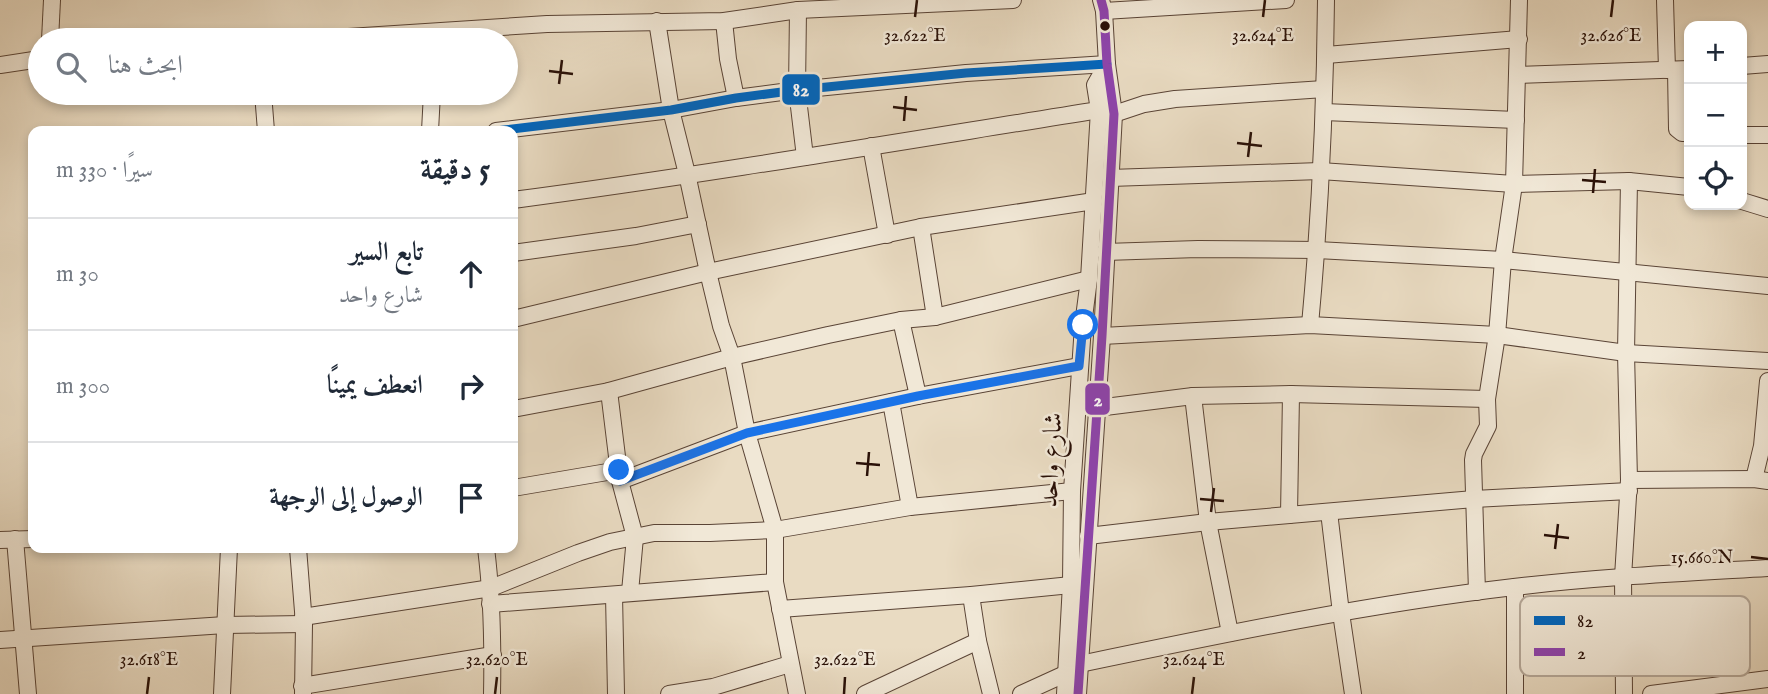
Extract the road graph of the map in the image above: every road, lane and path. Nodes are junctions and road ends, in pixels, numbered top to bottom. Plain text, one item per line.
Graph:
1 (52, 0) edge
2 (1013, 0) edge
3 (1286, 0) edge
4 (1326, 0) edge
5 (1520, 0) edge
6 (1665, 0) edge
7 (1102, 5) edge
8 (798, 10) junction
9 (724, 20) junction
10 (657, 22) junction
11 (51, 28) edge
12 (499, 28) edge
13 (1520, 39) junction
14 (1326, 55) junction
15 (28, 61) edge
16 (1107, 64) junction
17 (1768, 64) edge
18 (0, 65) edge
19 (1747, 66) edge
20 (1677, 70) edge
21 (1518, 75) junction
22 (1324, 89) junction
23 (797, 90) junction
24 (736, 98) junction
25 (264, 105) edge
26 (431, 105) edge
27 (671, 110) junction
28 (1106, 112) junction
29 (1324, 112) junction
30 (1516, 120) junction
31 (266, 126) edge
32 (430, 126) edge
33 (518, 128) edge
34 (1684, 133) edge
35 (1747, 135) edge
36 (1768, 135) edge
37 (871, 146) junction
38 (805, 157) junction
39 (1320, 170) junction
40 (687, 174) junction
41 (1110, 178) junction
42 (1629, 181) junction
43 (1514, 184) junction
44 (1684, 186) edge
45 (518, 199) edge
46 (1094, 201) junction
47 (1747, 203) edge
48 (1768, 209) edge
49 (698, 224) junction
50 (921, 227) junction
51 (887, 235) junction
52 (1317, 250) junction
53 (518, 252) edge
54 (1105, 252) junction
55 (1503, 260) junction
56 (708, 272) junction
57 (1627, 272) junction
58 (1089, 279) junction
59 (1768, 286) edge
60 (935, 317) junction
61 (518, 318) edge
62 (901, 320) junction
63 (1310, 325) junction
64 (1497, 335) junction
65 (1102, 336) junction
66 (1626, 353) junction
67 (732, 357) junction
68 (1768, 361) edge
69 (1079, 366) junction
70 (1768, 381) edge
71 (610, 391) junction
72 (1291, 394) junction
73 (918, 396) junction
74 (1193, 396) junction
75 (1487, 399) junction
76 (891, 402) junction
77 (518, 408) edge
78 (1097, 408) junction
79 (747, 433) junction
80 (1765, 445) edge
81 (620, 476) junction
82 (1761, 480) edge
83 (1629, 486) junction
84 (518, 487) edge
85 (1072, 491) junction
86 (1474, 499) junction
87 (910, 507) junction
88 (1329, 512) junction
89 (1289, 515) junction
90 (1208, 522) junction
91 (775, 530) junction
92 (1088, 536) junction
93 (635, 537) junction
94 (28, 539) edge
95 (8, 540) edge
96 (229, 553) edge
97 (298, 553) edge
98 (486, 553) edge
99 (1768, 568) edge
100 (1623, 577) junction
101 (775, 582) junction
102 (1078, 584) junction
103 (1515, 587) junction
104 (1477, 592) junction
105 (622, 594) junction
106 (971, 595) junction
107 (490, 596) junction
108 (1623, 596) edge
109 (780, 608) junction
110 (1341, 613) junction
111 (304, 620) junction
112 (225, 625) junction
113 (1230, 633) junction
114 (23, 639) junction
115 (0, 640) edge
116 (978, 641) junction
117 (493, 655) junction
118 (790, 664) junction
119 (1074, 668) junction
120 (1624, 676) edge
121 (1768, 679) edge
122 (303, 690) edge
123 (28, 694) edge
124 (222, 694) edge
125 (492, 694) edge
126 (616, 694) edge
127 (669, 694) edge
128 (797, 694) edge
129 (865, 694) edge
130 (991, 694) edge
131 (1021, 694) edge
132 (1065, 694) edge
133 (1078, 694) edge
134 (1353, 694) edge
135 (1515, 694) edge
136 (1624, 694) edge
137 (1651, 694) edge

1 - 11 street
2 - 8 street
3 - 7 street
4 - 14 street
5 - 13 street
6 - 20 street
7 - 16 street, شارع واحد
8 - 9 street
8 - 23 street
9 - 10 street
9 - 24 street
10 - 12 street
10 - 27 street
13 - 14 street
13 - 21 street
14 - 22 street
15 - 18 street
16 - 23 street
16 - 28 street, شارع واحد
17 - 19 street
20 - 21 street
20 - 34 street
21 - 30 street
22 - 28 street
22 - 29 street
23 - 24 street
23 - 38 street
24 - 27 street
25 - 31 street
26 - 32 street
27 - 33 street
27 - 40 street
28 - 37 street
28 - 41 street, شارع واحد
28 - 46 street, شارع واحد
29 - 30 street
29 - 39 street
30 - 43 street
35 - 36 street
37 - 38 street
37 - 51 street
38 - 40 street
39 - 41 street
39 - 43 street
39 - 52 street
40 - 45 street
40 - 49 street
41 - 54 street, شارع واحد
42 - 43 street
42 - 44 street
42 - 57 street
43 - 55 street
46 - 50 street
46 - 58 street, شارع واحد
47 - 48 street
49 - 53 street
49 - 56 street
50 - 51 street
50 - 60 street
51 - 56 street
52 - 54 street
52 - 55 street
52 - 63 street
54 - 65 street, شارع واحد
55 - 57 street
55 - 64 street
56 - 61 street
56 - 67 street
57 - 59 street
57 - 66 street
58 - 60 street
58 - 69 street, شارع واحد
60 - 62 street
62 - 67 street
62 - 73 street
63 - 64 street
63 - 65 street
64 - 66 street
64 - 75 street
65 - 78 street, شارع واحد
66 - 68 street
66 - 83 street
67 - 71 street
67 - 79 street
69 - 73 street
69 - 85 street, شارع واحد
70 - 80 street
71 - 77 street
71 - 81 street
72 - 74 street
72 - 75 street
72 - 89 street
73 - 76 street
74 - 78 street
74 - 90 street
75 - 86 street
76 - 79 street
76 - 87 street
78 - 92 street, شارع واحد
79 - 81 street
79 - 91 street
80 - 82 street
81 - 84 street
81 - 93 street
82 - 83 street
83 - 86 street
83 - 100 street
85 - 87 street
85 - 102 street, شارع واحد
86 - 88 street
86 - 104 street
87 - 91 street
88 - 89 street
88 - 110 street
89 - 90 street
90 - 92 street
90 - 113 street
91 - 93 street
91 - 101 street
92 - 102 street, شارع واحد
93 - 105 street
93 - 107 street
94 - 95 street
95 - 114 street
96 - 112 street
97 - 111 street
98 - 107 street
99 - 100 street
100 - 103 street
100 - 108 street
101 - 105 street
101 - 109 street
102 - 106 street
102 - 119 street, شارع واحد
103 - 104 street
103 - 135 street
104 - 110 street
105 - 107 street
105 - 126 street
106 - 109 street
106 - 116 street
107 - 111 street
107 - 117 street
109 - 118 street
110 - 113 street
110 - 134 street
111 - 112 street
111 - 122 street
112 - 114 street
112 - 124 street
113 - 119 street
114 - 115 street
114 - 123 street
116 - 129 street
116 - 130 street
117 - 122 street
117 - 125 street
118 - 127 street
118 - 128 street
119 - 131 street
119 - 132 street, شارع واحد
119 - 133 street, شارع واحد
120 - 136 street
121 - 137 street

